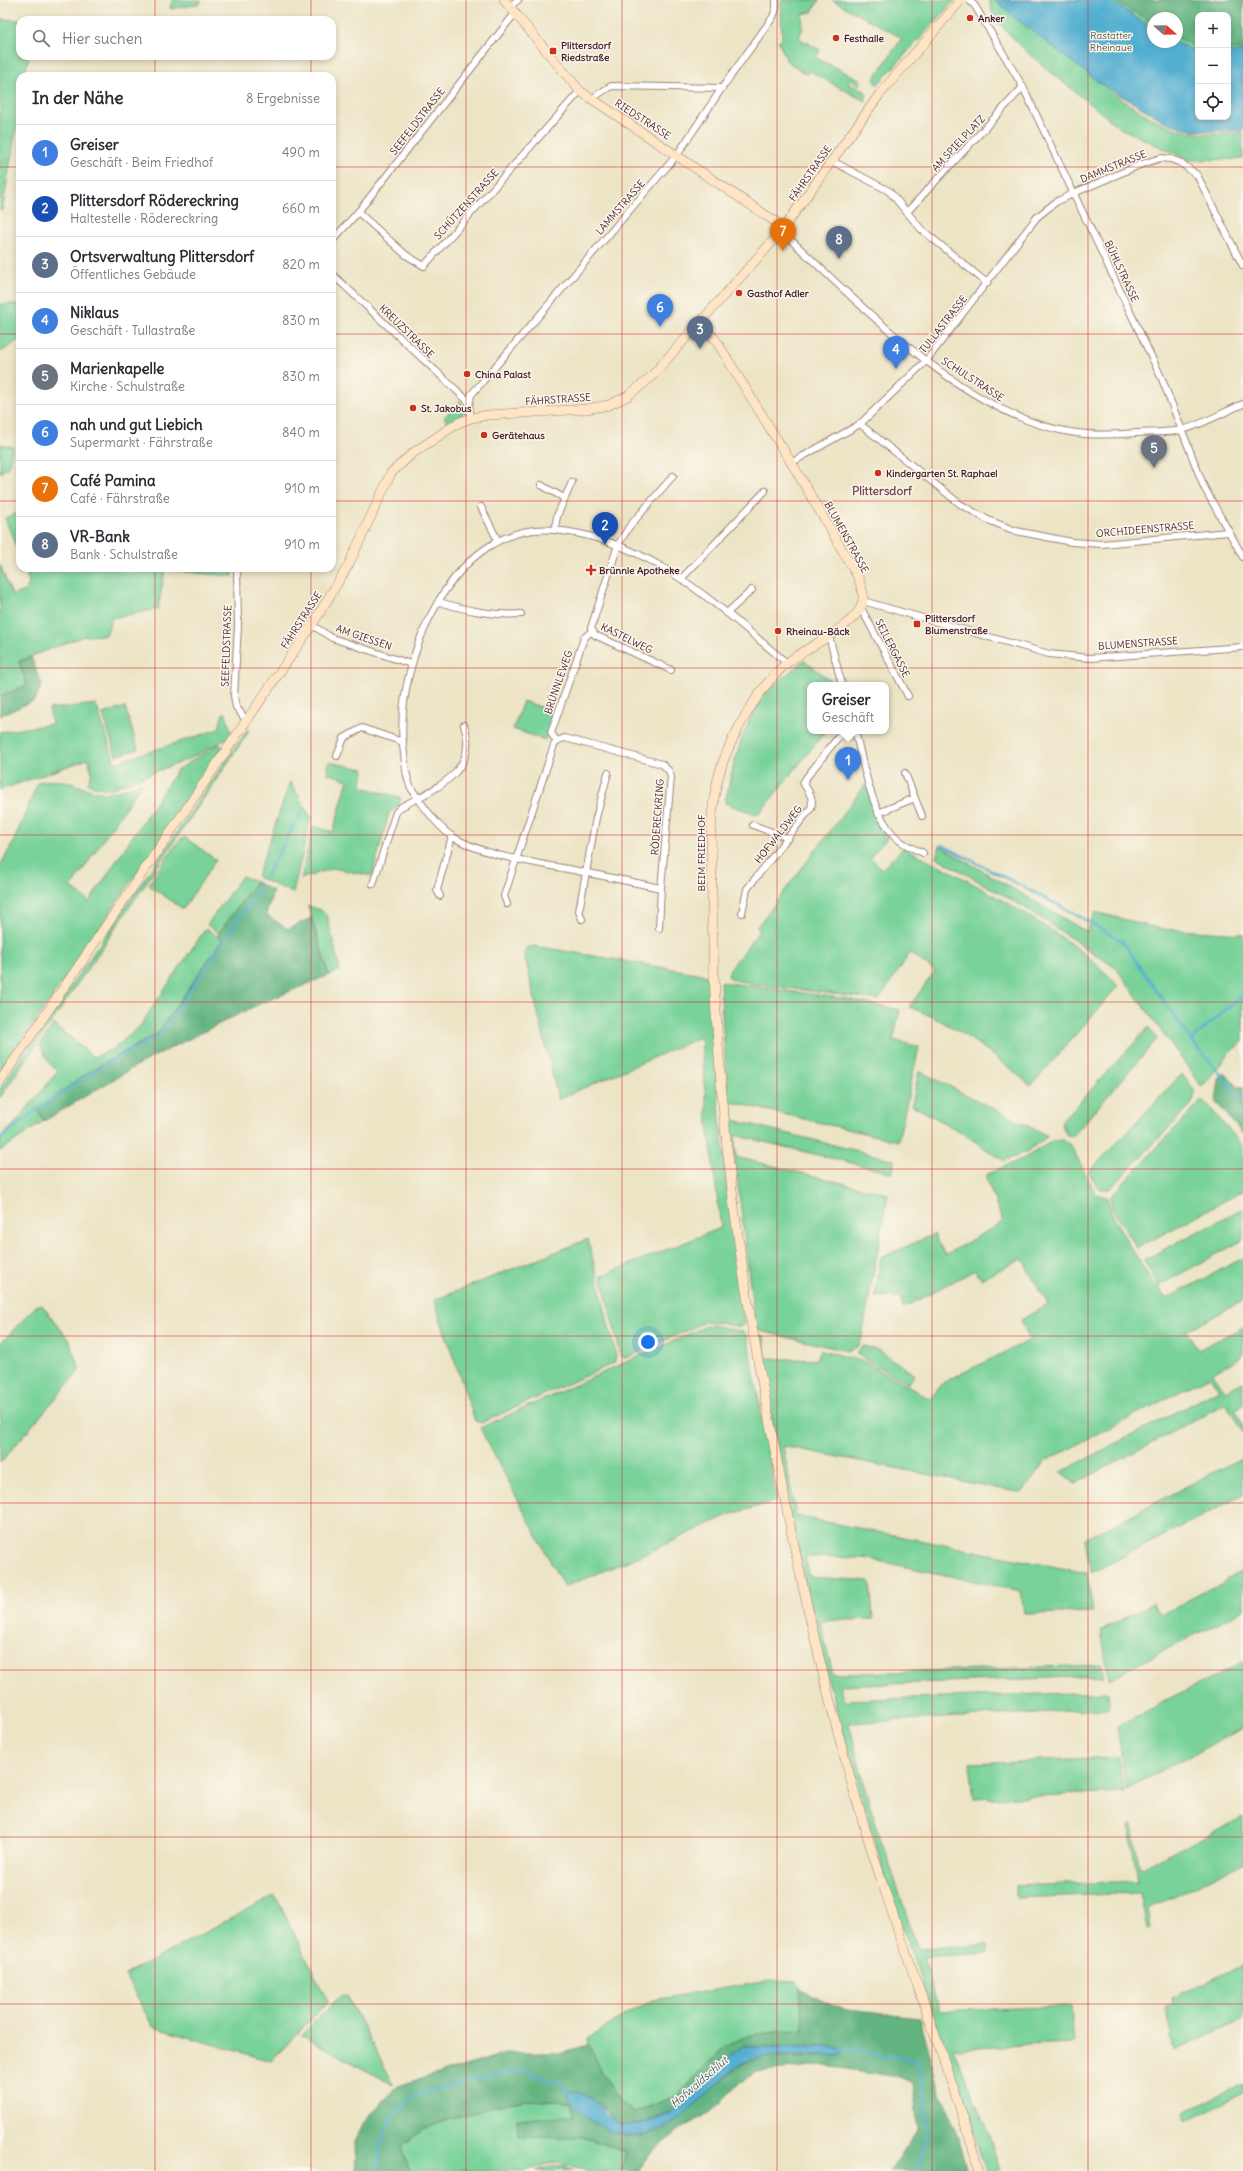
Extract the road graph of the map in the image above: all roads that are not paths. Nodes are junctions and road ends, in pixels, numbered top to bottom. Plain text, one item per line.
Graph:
1 (518, 0) edge
2 (776, 0) edge
3 (961, 0) edge
4 (970, 0) edge
5 (510, 6) edge
6 (1023, 86) junction
7 (722, 88) junction
8 (580, 91) junction
9 (591, 99) junction
10 (677, 155) junction
11 (832, 161) junction
12 (1074, 193) junction
13 (358, 212) junction
14 (907, 212) junction
15 (781, 231) junction
16 (336, 237) edge
17 (1243, 266) edge
18 (336, 278) edge
19 (987, 283) junction
20 (700, 322) junction
21 (926, 361) junction
22 (469, 402) junction
23 (1243, 404) edge
24 (471, 418) junction
25 (860, 424) junction
26 (1182, 430) junction
27 (791, 463) junction
28 (673, 476) dead end
29 (572, 482) dead end
30 (541, 485) dead end
31 (765, 491) dead end
32 (564, 498) junction
33 (481, 507) dead end
34 (555, 530) junction
35 (1228, 532) junction
36 (498, 540) junction
37 (618, 545) junction
38 (1243, 557) edge
39 (237, 572) edge
40 (682, 578) junction
41 (752, 590) dead end
42 (439, 602) junction
43 (862, 605) junction
44 (727, 613) junction
45 (521, 614) dead end
46 (312, 625) junction
47 (592, 630) junction
48 (829, 636) junction
49 (1243, 647) edge
50 (787, 663) junction
51 (411, 664) junction
52 (671, 670) dead end
53 (841, 682) edge
54 (908, 696) dead end
55 (246, 720) junction
56 (464, 725) dead end
57 (841, 734) edge
58 (856, 734) edge
59 (403, 742) junction
60 (556, 742) junction
61 (337, 756) dead end
62 (608, 773) dead end
63 (905, 773) dead end
64 (418, 798) junction
65 (915, 798) junction
66 (878, 813) junction
67 (922, 816) dead end
68 (754, 825) dead end
69 (452, 836) junction
70 (788, 838) junction
71 (923, 853) dead end
72 (516, 859) junction
73 (586, 872) junction
74 (373, 884) dead end
75 (661, 888) junction
76 (440, 896) dead end
77 (507, 904) dead end
78 (742, 913) dead end
79 (582, 919) dead end
80 (659, 928) dead end
81 (0, 1081) edge
82 (980, 2171) edge

1 - 5 street
2 - 7 street, LAMMSTRASSE
3 - 11 main road, FÄHRSTRASSE
4 - 6 street, BÜHLSTRASSE
5 - 8 main road, RIEDSTRASSE
5 - 13 street, SEEFELDSTRASSE
6 - 12 street, BÜHLSTRASSE
6 - 14 street, AM SPIELPLATZ
7 - 9 street
7 - 10 street, LAMMSTRASSE
8 - 9 main road, RIEDSTRASSE
8 - 13 street, SCHÜTZENSTRASSE
9 - 10 main road, RIEDSTRASSE
10 - 15 main road, RIEDSTRASSE
10 - 22 street, LAMMSTRASSE
11 - 14 street
11 - 15 main road, FÄHRSTRASSE
12 - 17 street, DAMMSTRASSE
12 - 19 street, TULLASTRASSE
12 - 26 street, BÜHLSTRASSE
13 - 16 street, SEEFELDSTRASSE
14 - 19 street
15 - 20 main road, FÄHRSTRASSE
15 - 21 street, SCHULSTRASSE
18 - 22 street, KREUZSTRASSE
19 - 21 street, TULLASTRASSE
20 - 24 main road, FÄHRSTRASSE
20 - 27 main road, BLUMENSTRASSE
21 - 25 street, TULLASTRASSE
21 - 26 street, SCHULSTRASSE
22 - 24 street
23 - 26 street, SCHULSTRASSE
24 - 46 main road, FÄHRSTRASSE
25 - 27 street, TULLASTRASSE
25 - 35 street, ORCHIDEENSTRASSE
26 - 35 street, BÜHLSTRASSE
27 - 43 main road, BLUMENSTRASSE
28 - 37 street
29 - 32 street
30 - 32 street
31 - 40 street
32 - 34 street
33 - 36 street
34 - 36 street
34 - 37 street
35 - 38 street, BÜHLSTRASSE
36 - 42 street
37 - 40 street
37 - 47 street, KASTELWEG
39 - 55 street, SEEFELDSTRASSE
40 - 44 street
41 - 44 street
42 - 45 street
42 - 51 street
43 - 48 main road, BEIM FRIEDHOF
43 - 49 street, BLUMENSTRASSE
43 - 54 street, SEILERGASSE
44 - 50 street
46 - 51 street, AM GIESSEN
46 - 55 main road, FÄHRSTRASSE
47 - 52 street, KASTELWEG
47 - 60 street, BRÜNNLEWEG
48 - 50 main road, BEIM FRIEDHOF
48 - 53 street
50 - 82 main road, BEIM FRIEDHOF
51 - 59 street
55 - 81 main road, FÄHRSTRASSE
56 - 64 street
57 - 70 street, HOFWALDWEG
58 - 66 street
59 - 61 street
59 - 64 street
60 - 72 street
60 - 75 street, RÖDERECKRING
62 - 73 street
63 - 65 street
64 - 69 street
64 - 74 street
65 - 66 street
65 - 67 street
66 - 71 street
68 - 70 street
69 - 72 street
69 - 76 street
70 - 78 street, HOFWALDWEG
72 - 73 street
72 - 77 street
73 - 75 street
73 - 79 street
75 - 80 street, RÖDERECKRING

